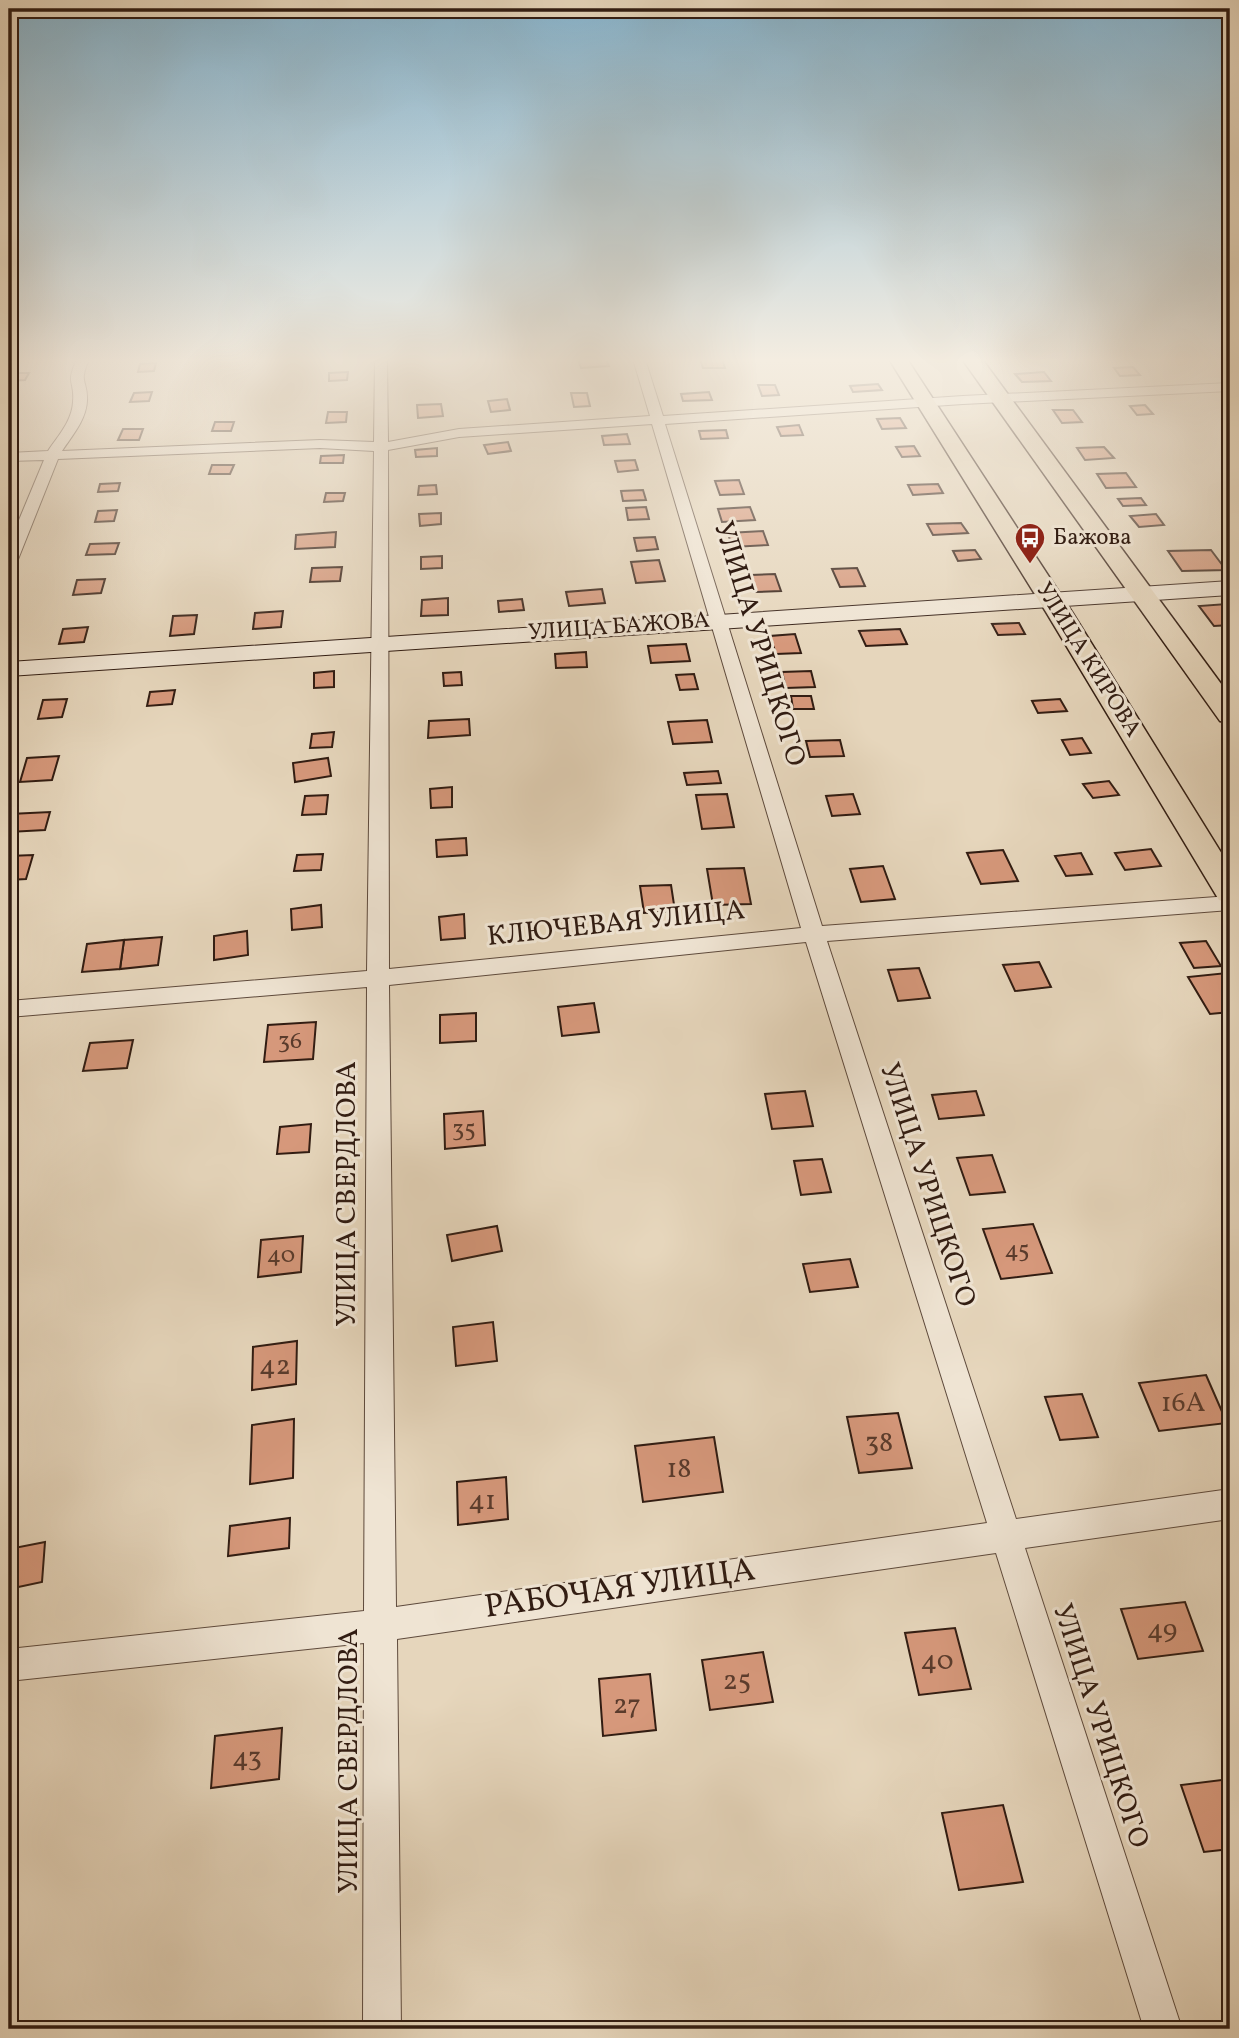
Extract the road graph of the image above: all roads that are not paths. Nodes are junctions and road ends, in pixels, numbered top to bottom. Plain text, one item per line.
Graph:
1 (51, 454) edge
2 (53, 454) edge
3 (381, 454) edge
4 (668, 454) edge
5 (959, 454) edge
6 (1042, 454) edge
7 (9, 457) edge
8 (9, 562) edge
9 (1230, 588) edge
10 (1143, 594) junction
11 (1051, 600) junction
12 (720, 620) junction
13 (379, 644) junction
14 (9, 668) edge
15 (1230, 715) edge
16 (1230, 892) edge
17 (1230, 903) edge
18 (814, 934) junction
19 (378, 978) junction
20 (9, 1009) edge
21 (1230, 1504) edge
22 (1007, 1535) junction
23 (379, 1625) junction
24 (9, 1665) edge
25 (382, 2029) edge
26 (1163, 2029) edge

1 - 7 street
2 - 8 street
3 - 13 street, УЛИЦА СВЕРДЛОВА
4 - 12 street, УЛИЦА УРИЦКОГО
5 - 11 main road, УЛИЦА КИРОВА
6 - 10 main road
9 - 10 street, УЛИЦА БАЖОВА
10 - 11 street, УЛИЦА БАЖОВА
10 - 15 main road
11 - 12 street, УЛИЦА БАЖОВА
11 - 16 main road, УЛИЦА КИРОВА
12 - 13 street, УЛИЦА БАЖОВА
12 - 18 street, УЛИЦА УРИЦКОГО
13 - 14 street, УЛИЦА БАЖОВА
13 - 19 street, УЛИЦА СВЕРДЛОВА
17 - 18 street, КЛЮЧЕВАЯ УЛИЦА
18 - 19 street, КЛЮЧЕВАЯ УЛИЦА
18 - 22 street, УЛИЦА УРИЦКОГО
19 - 20 street, КЛЮЧЕВАЯ УЛИЦА
19 - 23 street, УЛИЦА СВЕРДЛОВА
21 - 22 street, РАБОЧАЯ УЛИЦА
22 - 23 street, РАБОЧАЯ УЛИЦА
22 - 26 street, УЛИЦА УРИЦКОГО
23 - 24 street, РАБОЧАЯ УЛИЦА
23 - 25 street, УЛИЦА СВЕРДЛОВА

